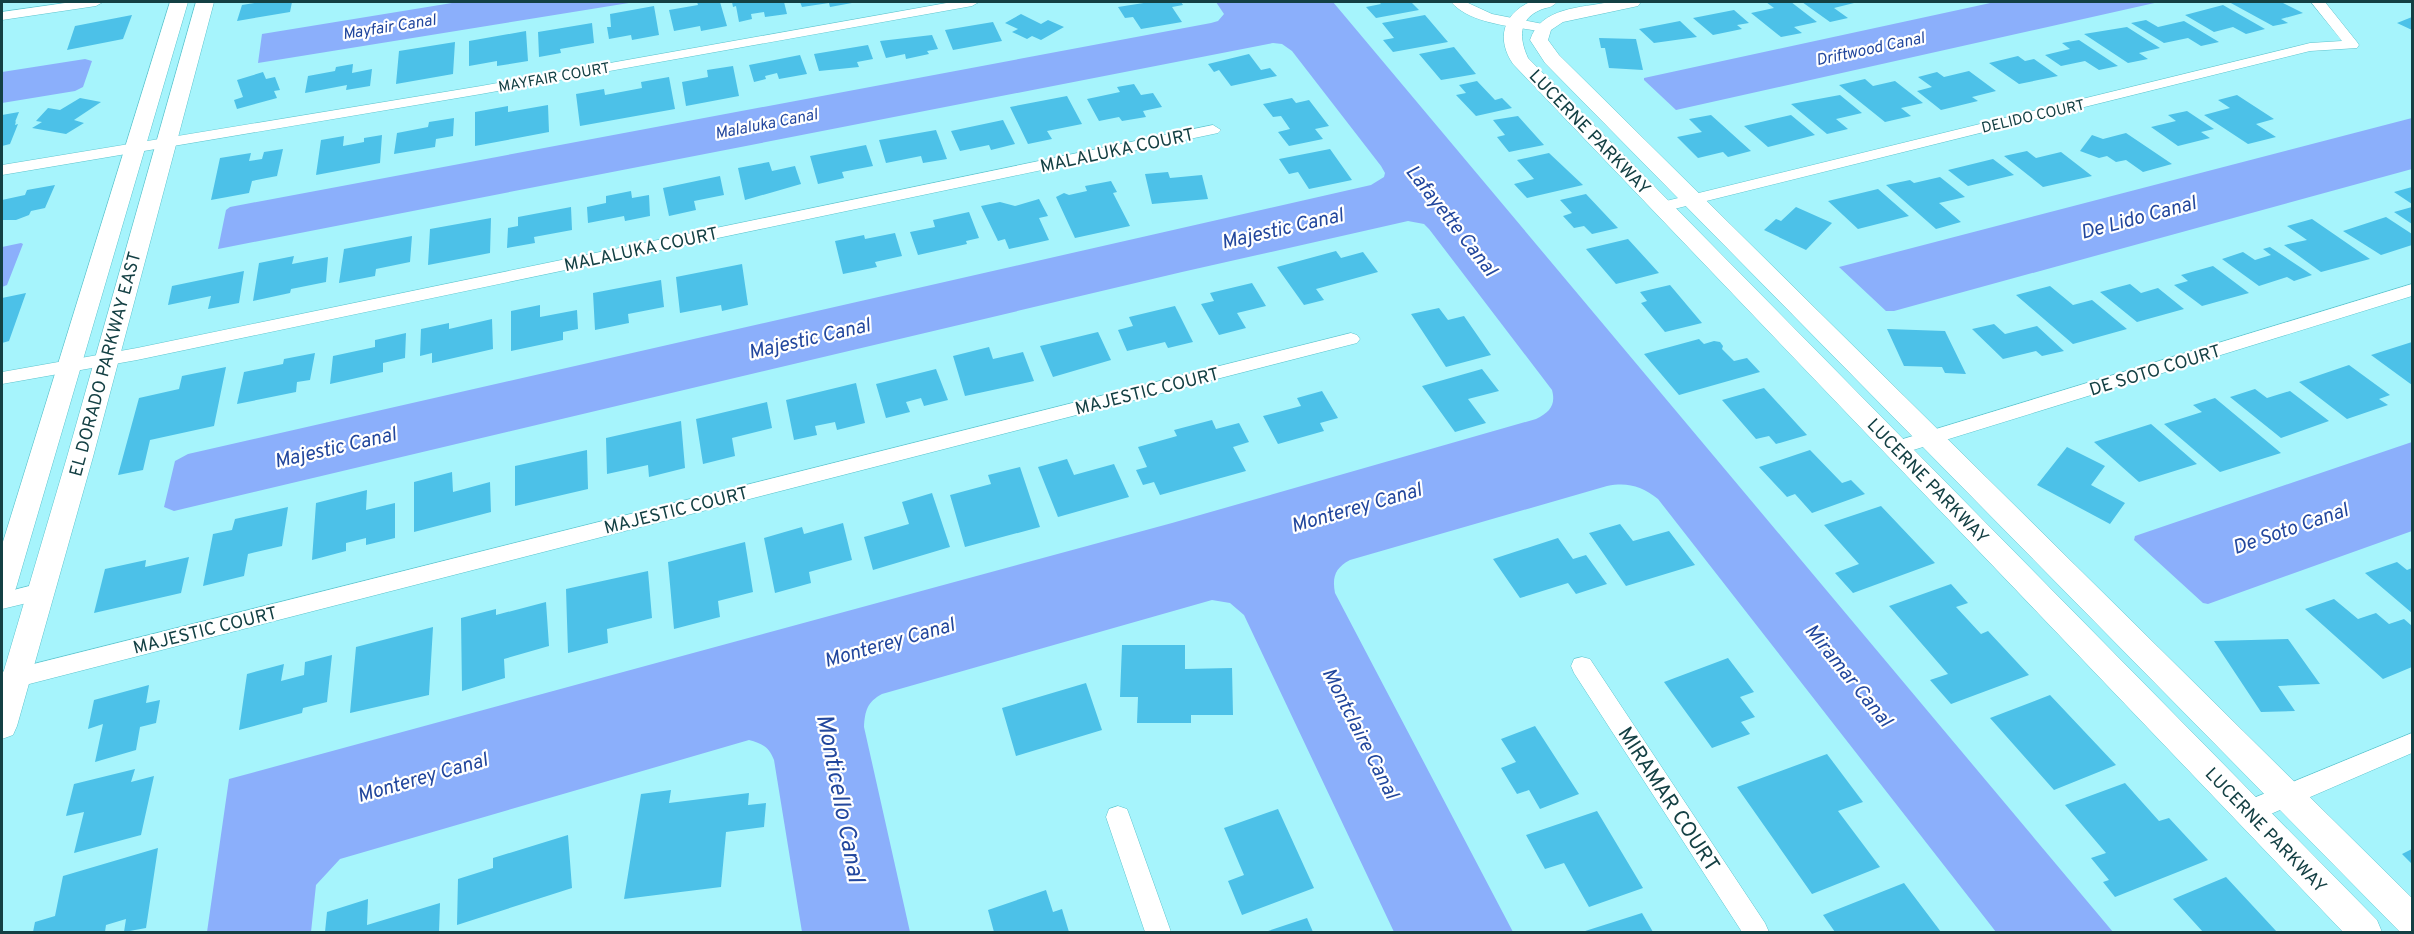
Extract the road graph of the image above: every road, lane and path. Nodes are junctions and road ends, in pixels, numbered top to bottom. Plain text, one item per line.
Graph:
1 (96, 2) edge
2 (179, 2) edge
3 (205, 2) edge
4 (972, 2) edge
5 (1458, 2) edge
6 (1548, 2) edge
7 (1632, 2) edge
8 (2318, 2) edge
9 (2, 16) edge
10 (1514, 21) junction
11 (1543, 28) junction
12 (1214, 130) dead end
13 (165, 143) junction
14 (136, 147) junction
15 (2, 170) edge
16 (1692, 198) junction
17 (1662, 207) junction
18 (2412, 290) edge
19 (1351, 339) dead end
20 (107, 359) junction
21 (69, 366) junction
22 (2, 378) edge
23 (1930, 438) junction
24 (1897, 448) junction
25 (2, 588) edge
26 (41, 592) junction
27 (2, 601) edge
28 (1582, 666) dead end
29 (8, 680) edge
30 (2, 726) edge
31 (2412, 743) edge
32 (2287, 795) junction
33 (2248, 812) junction
34 (1118, 817) dead end
35 (2412, 921) edge
36 (1158, 933) edge
37 (1756, 933) edge
38 (2365, 933) edge

1 - 9 street
2 - 14 street, EL DORADO PARKWAY EAST
3 - 13 street, EL DORADO PARKWAY EAST
4 - 13 street, MAYFAIR COURT
5 - 10 street
6 - 10 street
7 - 11 street
8 - 16 street, DELIDO COURT
10 - 11 street
10 - 17 street, LUCERNE PARKWAY
11 - 16 street, LUCERNE PARKWAY
12 - 20 street, MALALUKA COURT
13 - 14 street, MAYFAIR COURT
13 - 20 street, EL DORADO PARKWAY EAST
14 - 15 street, MAYFAIR COURT
14 - 21 street, EL DORADO PARKWAY EAST
16 - 17 street, DELIDO COURT
16 - 23 street, LUCERNE PARKWAY
17 - 24 street, LUCERNE PARKWAY
18 - 23 street, DE SOTO COURT
19 - 29 street, MAJESTIC COURT
20 - 21 street, MALALUKA COURT
20 - 26 street, EL DORADO PARKWAY EAST
21 - 22 street, MALALUKA COURT
21 - 25 street, EL DORADO PARKWAY EAST
23 - 24 street, DE SOTO COURT
23 - 32 street, LUCERNE PARKWAY
24 - 33 street, LUCERNE PARKWAY
26 - 27 street
26 - 29 street, EL DORADO PARKWAY EAST
28 - 37 street, MIRAMAR COURT
29 - 30 street, EL DORADO PARKWAY EAST
31 - 32 street
32 - 33 street
32 - 35 street, LUCERNE PARKWAY
33 - 38 street, LUCERNE PARKWAY
34 - 36 street

